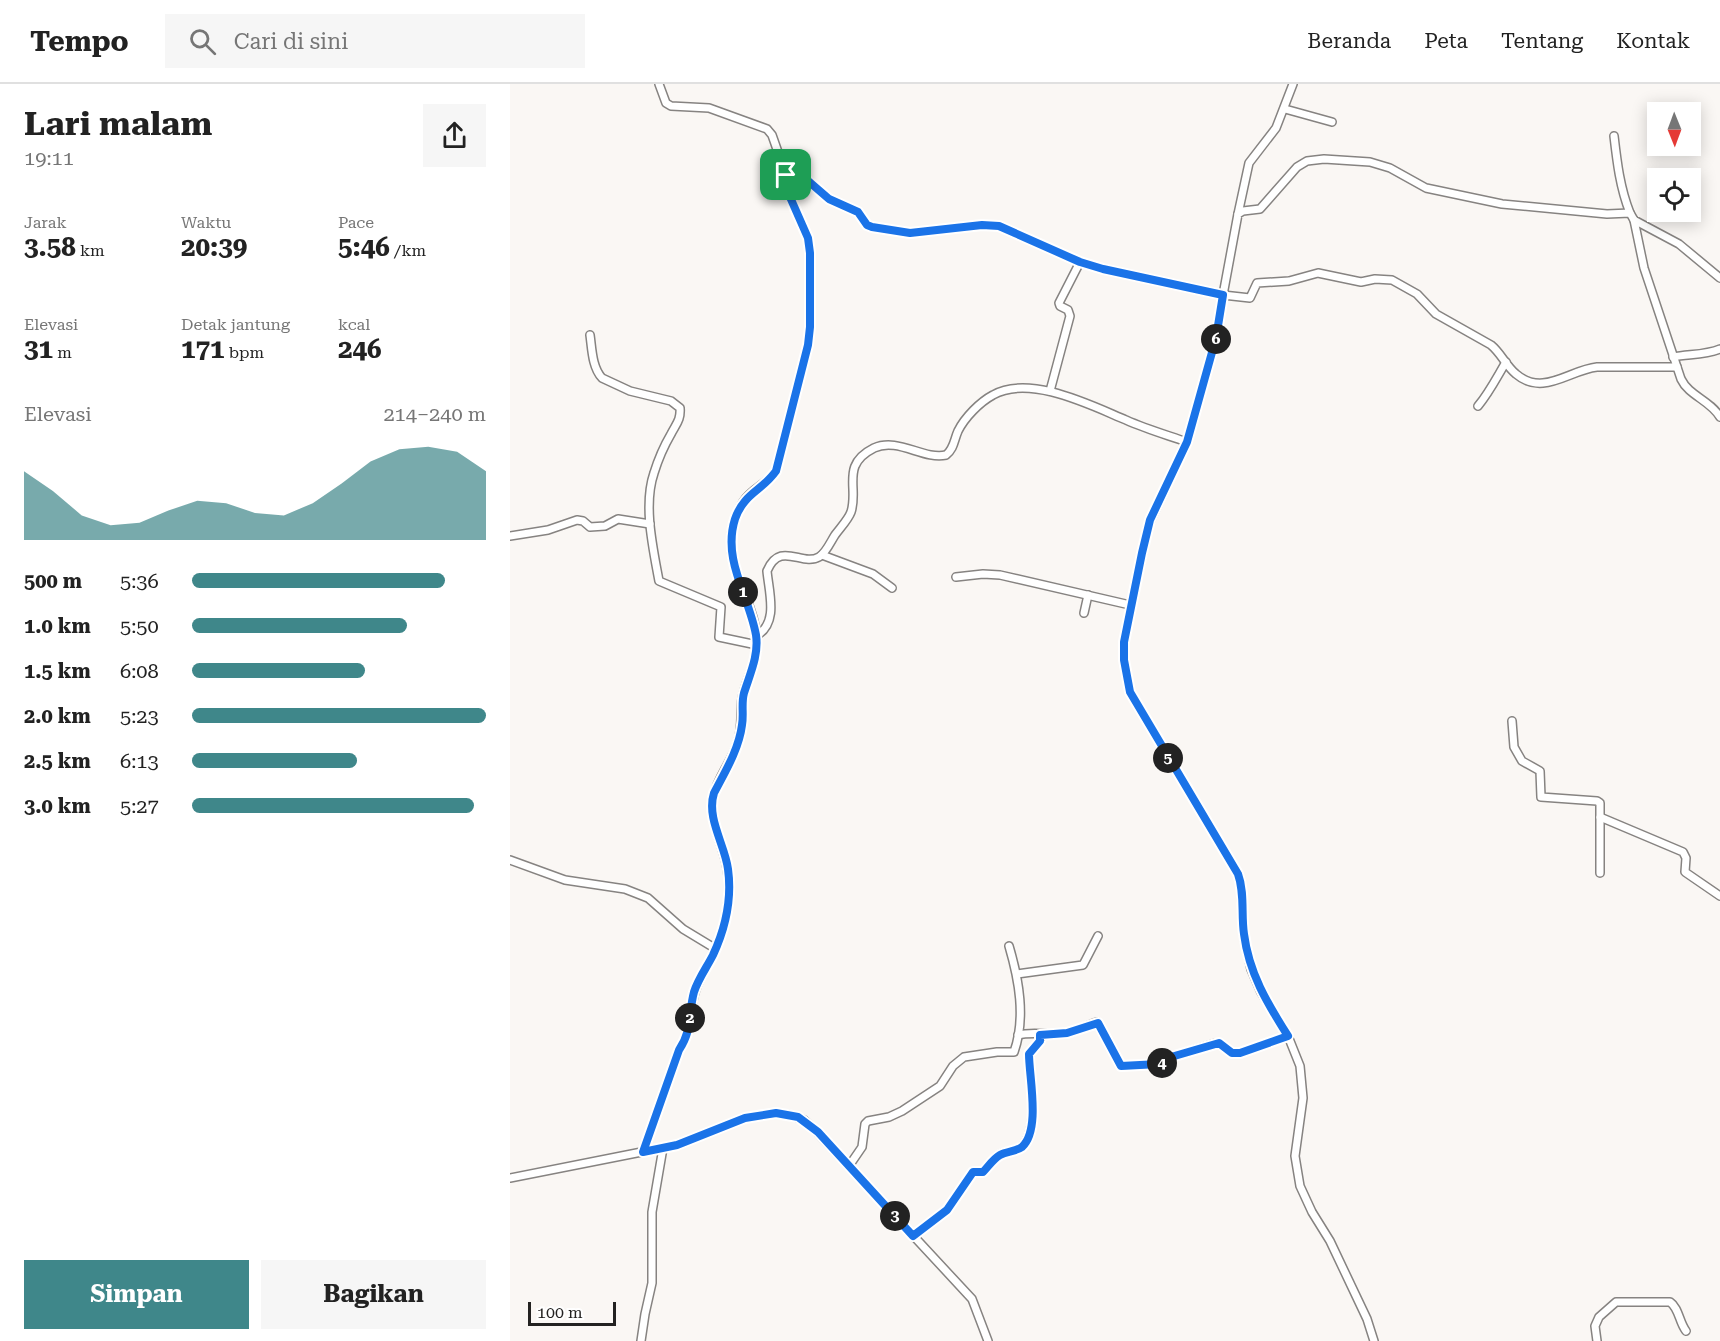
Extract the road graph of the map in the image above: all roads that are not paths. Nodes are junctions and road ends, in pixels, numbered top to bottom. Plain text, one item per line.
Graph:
1 (659, 84) edge
2 (1293, 84) edge
3 (1285, 109) junction
4 (1332, 122) dead end
5 (1614, 135) dead end
6 (786, 175) junction
7 (1238, 214) junction
8 (1632, 217) junction
9 (1080, 262) junction
10 (1720, 278) edge
11 (1223, 295) junction
12 (590, 334) dead end
13 (1720, 349) edge
14 (1673, 357) junction
15 (1506, 362) junction
16 (1677, 367) junction
17 (1050, 391) junction
18 (1478, 406) dead end
19 (1720, 417) edge
20 (1187, 442) junction
21 (650, 524) junction
22 (510, 536) edge
23 (822, 555) junction
24 (956, 577) dead end
25 (892, 588) dead end
26 (1088, 595) junction
27 (1130, 605) junction
28 (1084, 613) dead end
29 (756, 636) junction
30 (757, 645) junction
31 (1512, 721) dead end
32 (1600, 817) junction
33 (510, 861) edge
34 (1600, 873) dead end
35 (1720, 896) edge
36 (1098, 936) dead end
37 (1009, 946) dead end
38 (716, 949) junction
39 (1017, 974) junction
40 (1018, 1035) junction
41 (1040, 1035) junction
42 (1288, 1036) junction
43 (663, 1148) junction
44 (643, 1152) junction
45 (849, 1166) junction
46 (510, 1178) edge
47 (913, 1236) junction
48 (1686, 1331) dead end
49 (641, 1341) edge
50 (988, 1341) edge
51 (1374, 1341) edge
52 (1597, 1341) edge

1 - 6 street
2 - 3 street
3 - 4 street
3 - 7 street
5 - 8 street
6 - 9 street
6 - 29 street
7 - 8 street
7 - 11 street
8 - 10 street
8 - 14 street
9 - 11 street
9 - 17 street
11 - 15 street
11 - 20 street
12 - 21 street
13 - 14 street
14 - 16 street
15 - 16 street
15 - 18 street
16 - 19 street
17 - 20 street
17 - 23 street
20 - 27 street
21 - 22 street
21 - 30 street
23 - 25 street
23 - 29 street
24 - 26 street
26 - 27 street
26 - 28 street
27 - 42 street
29 - 30 street
30 - 38 street
31 - 32 street
32 - 34 street
32 - 35 street
33 - 38 street
36 - 39 street
37 - 39 street
38 - 44 street
39 - 40 street
40 - 41 street
40 - 45 street
41 - 42 street
41 - 47 street
42 - 51 street
43 - 44 street
43 - 45 street
43 - 49 street
44 - 46 street
45 - 47 street
47 - 50 street
48 - 52 street

